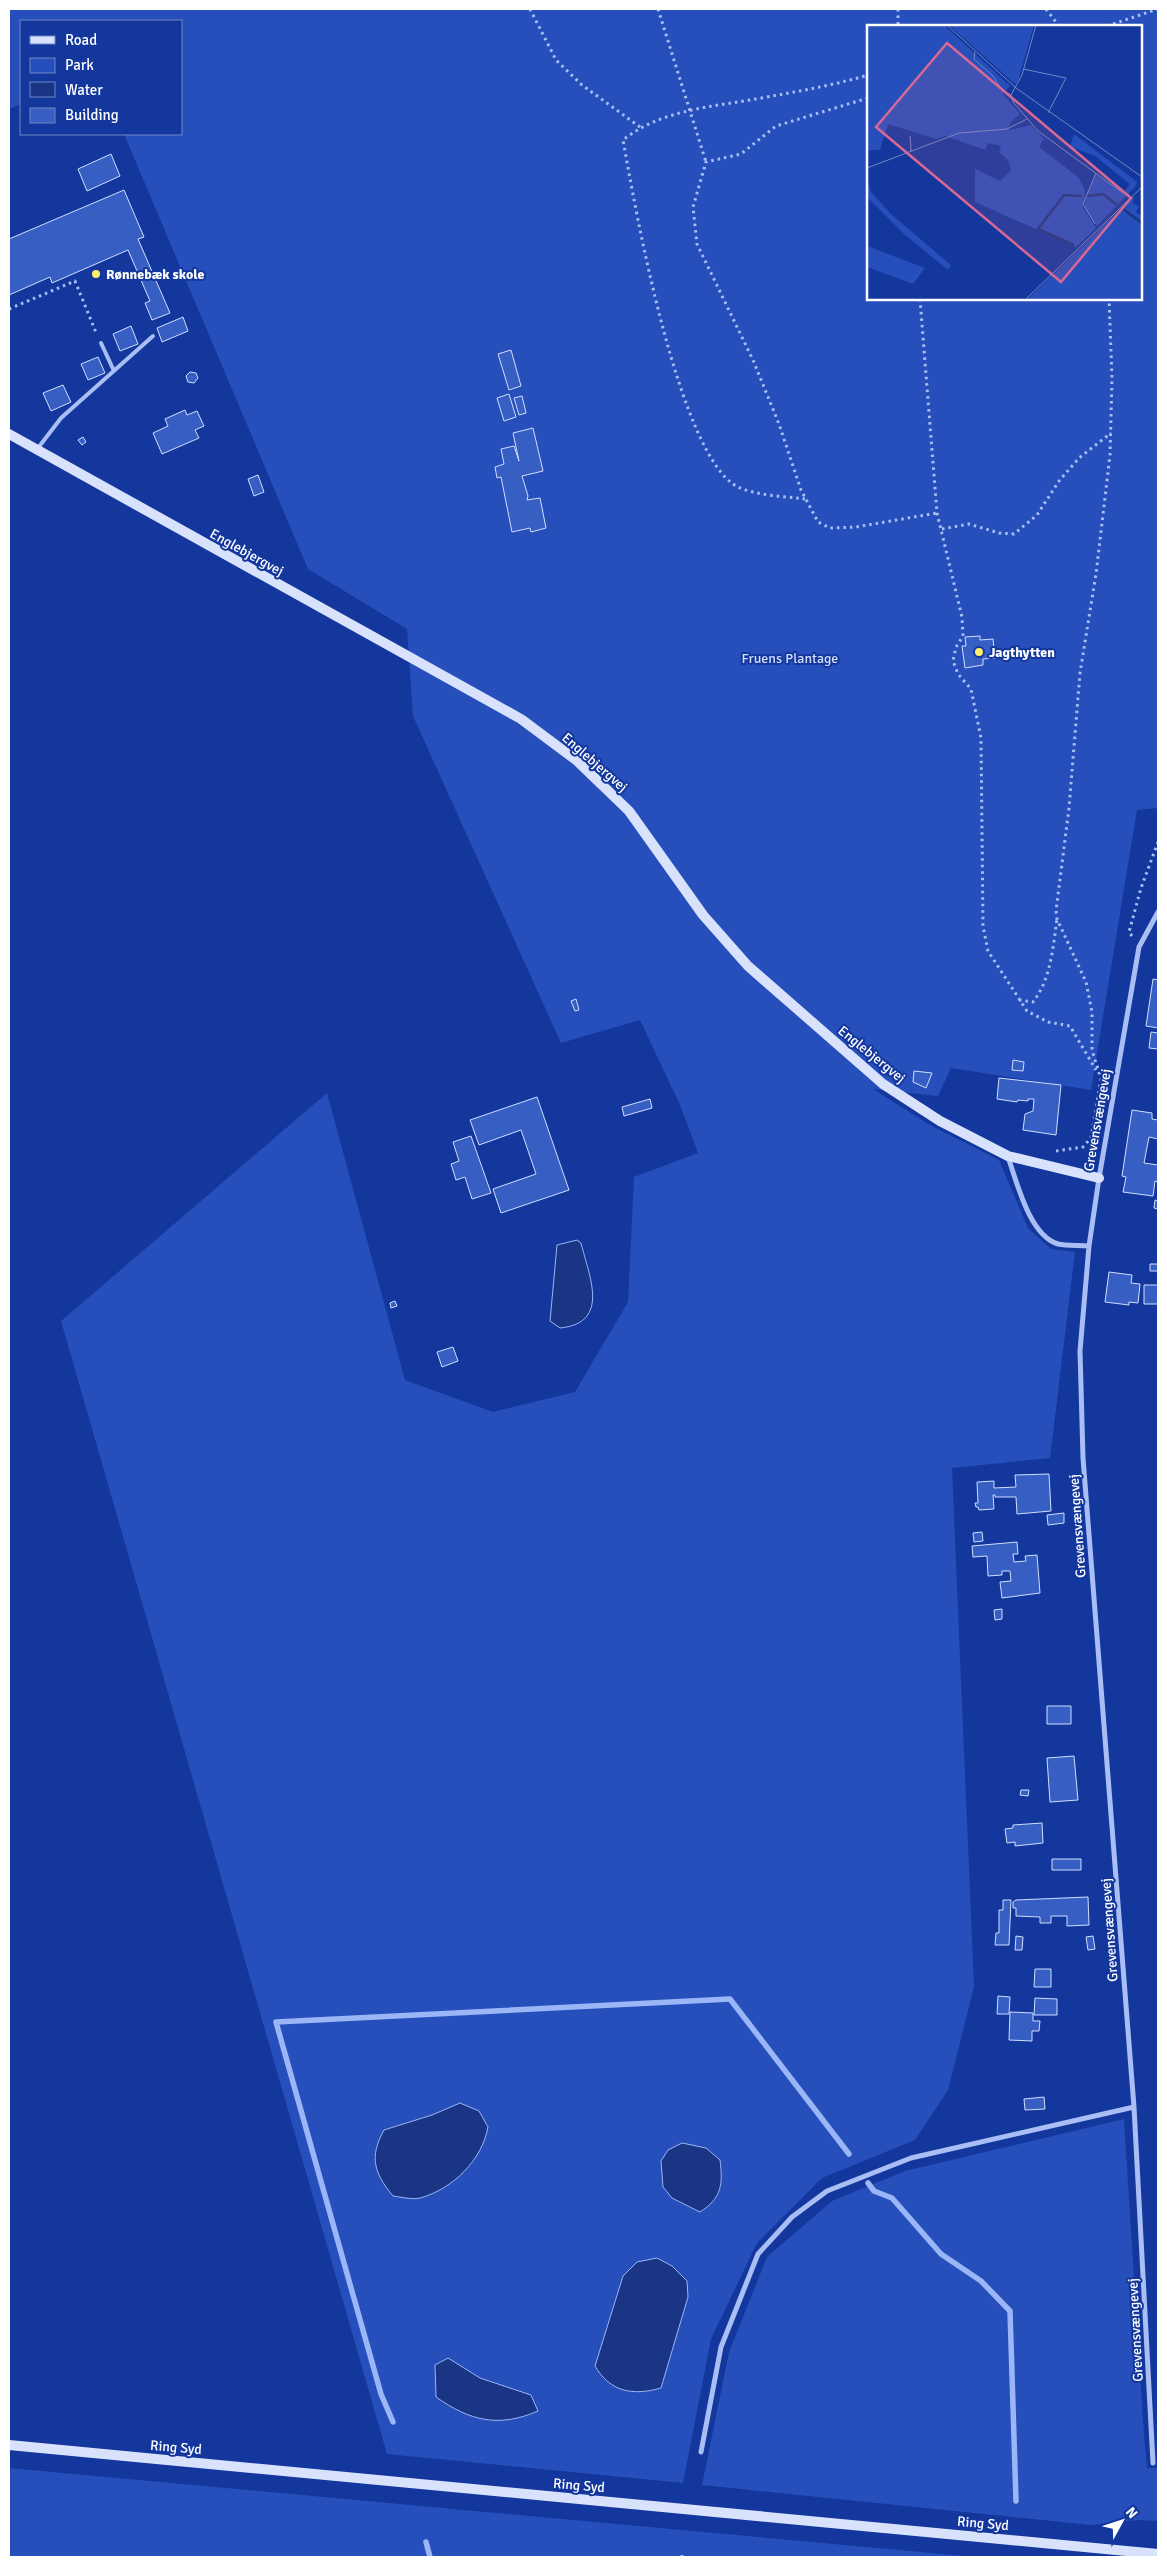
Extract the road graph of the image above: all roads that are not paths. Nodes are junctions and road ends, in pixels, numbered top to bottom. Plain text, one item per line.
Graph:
1 (153, 336) dead end
2 (101, 343) road end
3 (114, 371) junction
4 (9, 434) edge
5 (37, 450) junction
6 (1158, 912) edge
7 (1008, 1156) junction
8 (1098, 1178) junction
9 (1089, 1246) junction
10 (1134, 2107) junction
11 (9, 2445) edge
12 (701, 2452) dead end
13 (1153, 2463) dead end
14 (1158, 2553) edge

1 - 3 lane
2 - 3 lane
3 - 5 lane
4 - 5 street, Englebjergvej
5 - 7 street, Englebjergvej
6 - 8 street, Grevensvængevej
7 - 8 street, Englebjergvej
7 - 9 street
8 - 9 street, Grevensvængevej
9 - 10 street, Grevensvængevej
10 - 12 street
10 - 13 street, Grevensvængevej
11 - 14 street, Ring Syd

